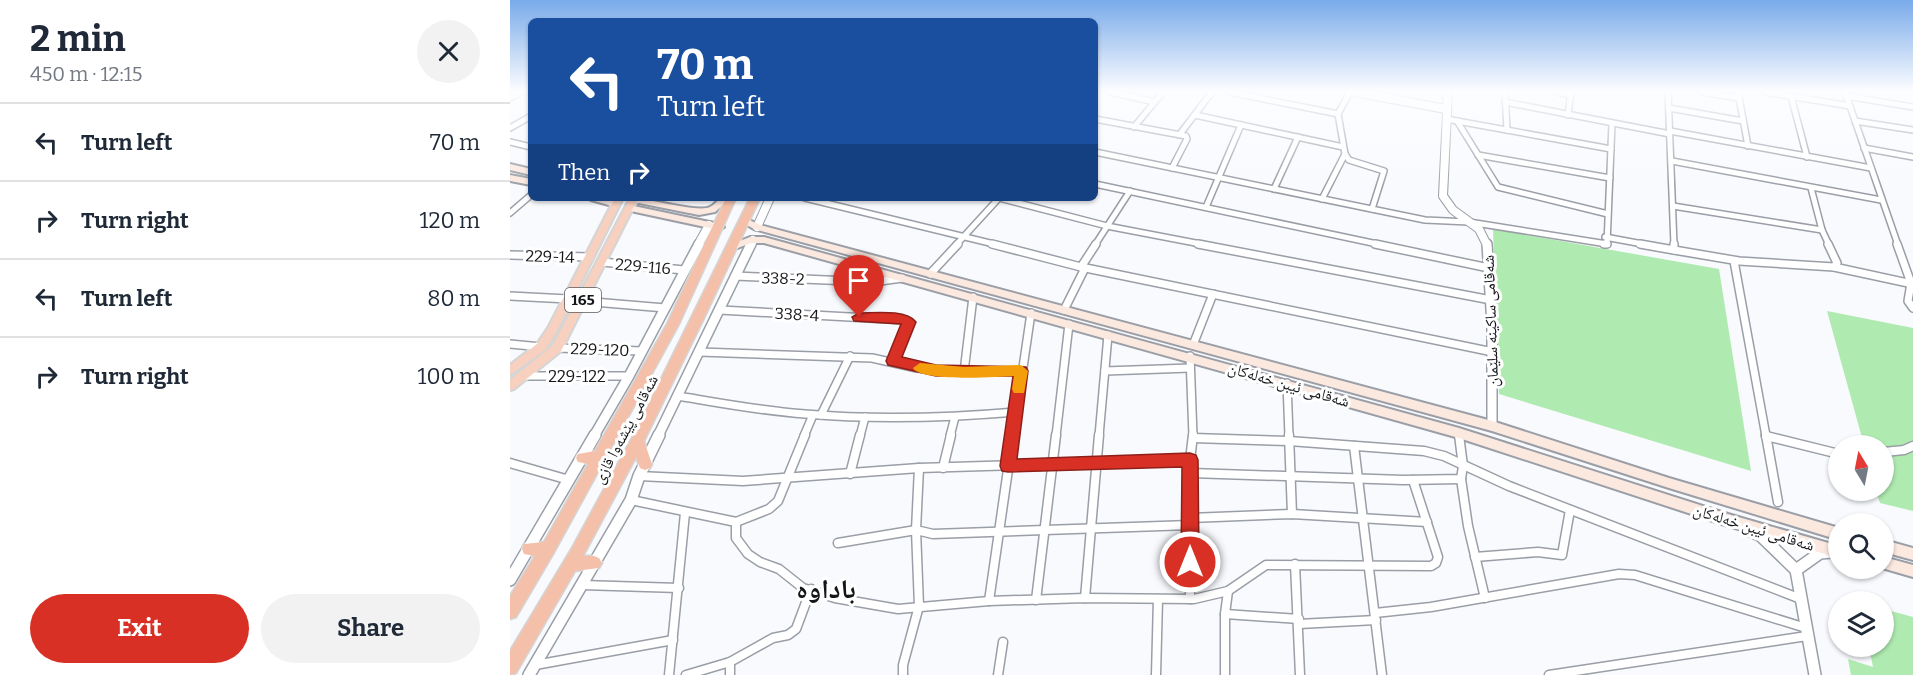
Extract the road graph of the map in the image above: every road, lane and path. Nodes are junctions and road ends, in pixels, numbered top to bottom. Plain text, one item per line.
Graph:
1 (1612, 123) edge
2 (1114, 124) edge
3 (1138, 124) edge
4 (1188, 124) edge
5 (1234, 124) edge
6 (1340, 124) edge
7 (1446, 124) edge
8 (1459, 124) edge
9 (1471, 124) edge
10 (1506, 124) edge
11 (1615, 124) edge
12 (1670, 124) edge
13 (1744, 124) edge
14 (1798, 124) edge
15 (1856, 124) edge
16 (1871, 124) edge
17 (1241, 125) junction
18 (1134, 128) junction
19 (1506, 130) junction
20 (1913, 130) edge
21 (1670, 133) junction
22 (1180, 134) junction
23 (1298, 137) junction
24 (510, 142) edge
25 (528, 146) edge
26 (1748, 146) junction
27 (1864, 148) junction
28 (1611, 149) junction
29 (1344, 151) junction
30 (1098, 153) edge
31 (1478, 155) junction
32 (1807, 157) junction
33 (1913, 157) edge
34 (1672, 161) junction
35 (510, 167) edge
36 (1172, 168) junction
37 (1870, 168) junction
38 (528, 171) edge
39 (510, 178) edge
40 (1220, 178) junction
41 (1610, 178) junction
42 (528, 181) edge
43 (1098, 185) edge
44 (1811, 188) junction
45 (1274, 189) junction
46 (1130, 191) junction
47 (528, 198) edge
48 (1323, 199) junction
49 (613, 201) edge
50 (716, 201) edge
51 (722, 201) edge
52 (729, 201) edge
53 (755, 201) edge
54 (768, 201) edge
55 (832, 201) edge
56 (996, 201) edge
57 (1011, 201) edge
58 (1881, 201) junction
59 (635, 203) edge
60 (1673, 206) junction
61 (1206, 207) junction
62 (1372, 209) junction
63 (712, 210) junction
64 (510, 213) edge
65 (1608, 214) junction
66 (1469, 222) junction
67 (751, 224) junction
68 (714, 226) junction
69 (1107, 226) junction
70 (1822, 230) junction
71 (966, 236) junction
72 (1605, 237) junction
73 (753, 240) junction
74 (735, 246) junction
75 (1674, 250) junction
76 (510, 255) edge
77 (590, 257) junction
78 (1734, 261) junction
79 (602, 262) junction
80 (1834, 267) junction
81 (1083, 268) junction
82 (1489, 268) junction
83 (684, 270) junction
84 (930, 274) junction
85 (735, 276) junction
86 (902, 278) junction
87 (593, 280) junction
88 (577, 281) junction
89 (1912, 283) edge
90 (1213, 294) junction
91 (510, 296) edge
92 (973, 297) junction
93 (568, 299) junction
94 (1491, 300) junction
95 (582, 301) junction
96 (665, 308) junction
97 (1913, 308) edge
98 (720, 310) junction
99 (1064, 310) junction
100 (1031, 313) junction
101 (1069, 324) junction
102 (1136, 329) junction
103 (1108, 335) junction
104 (1128, 340) junction
105 (510, 344) edge
106 (541, 347) junction
107 (557, 348) junction
108 (642, 351) junction
109 (700, 352) junction
110 (1492, 352) junction
111 (850, 356) junction
112 (1191, 356) junction
113 (893, 361) junction
114 (510, 371) edge
115 (1021, 371) junction
116 (1105, 371) junction
117 (964, 372) junction
118 (524, 376) junction
119 (629, 376) junction
120 (1287, 383) junction
121 (510, 386) edge
122 (678, 396) junction
123 (1016, 412) junction
124 (817, 415) junction
125 (865, 417) junction
126 (955, 417) junction
127 (1492, 426) junction
128 (1459, 433) junction
129 (1766, 436) junction
130 (1193, 438) junction
131 (1289, 441) junction
132 (638, 444) junction
133 (1354, 446) junction
134 (1913, 446) edge
135 (1828, 451) edge
136 (1894, 451) edge
137 (600, 457) junction
138 (583, 458) junction
139 (1190, 460) junction
140 (1097, 462) junction
141 (510, 463) edge
142 (1053, 464) junction
143 (1008, 466) junction
144 (1463, 466) junction
145 (918, 468) junction
146 (944, 468) junction
147 (642, 470) junction
148 (1191, 473) junction
149 (850, 474) junction
150 (1290, 475) junction
151 (1358, 478) junction
152 (1461, 479) junction
153 (569, 480) junction
154 (787, 480) junction
155 (1413, 480) junction
156 (1669, 483) junction
157 (631, 500) junction
158 (1665, 500) junction
159 (1778, 502) dead end
160 (1570, 510) junction
161 (685, 513) junction
162 (1292, 514) junction
163 (1363, 517) junction
164 (1728, 520) junction
165 (1190, 521) junction
166 (736, 522) junction
167 (1427, 522) junction
168 (1092, 527) junction
169 (1046, 528) junction
170 (916, 530) junction
171 (1000, 531) junction
172 (1828, 531) edge
173 (838, 543) dead end
174 (529, 549) junction
175 (548, 549) junction
176 (1828, 549) edge
177 (1894, 549) edge
178 (1828, 553) edge
179 (1913, 554) edge
180 (1475, 557) junction
181 (594, 563) junction
182 (571, 564) junction
183 (1294, 564) junction
184 (1368, 564) junction
185 (1894, 566) edge
186 (1796, 570) junction
187 (1913, 571) edge
188 (532, 576) junction
189 (511, 577) edge
190 (582, 585) junction
191 (679, 588) junction
192 (811, 589) junction
193 (1228, 591) junction
194 (1085, 598) junction
195 (1485, 598) junction
196 (1158, 599) junction
197 (1190, 599) junction
198 (1801, 599) junction
199 (1036, 600) junction
200 (989, 601) junction
201 (919, 606) junction
202 (510, 610) edge
203 (1225, 614) junction
204 (1375, 617) junction
205 (1299, 622) junction
206 (1807, 632) junction
207 (673, 640) junction
208 (1003, 642) dead end
209 (730, 662) junction
210 (535, 665) junction
211 (510, 667) edge
212 (529, 675) edge
213 (669, 675) edge
214 (686, 675) edge
215 (730, 675) edge
216 (903, 675) edge
217 (998, 675) edge
218 (1156, 675) edge
219 (1225, 675) edge
220 (1300, 675) edge
221 (1382, 675) edge
222 (1549, 675) edge
223 (1815, 675) edge

1 - 28 street
2 - 18 street
3 - 18 street
4 - 22 street
5 - 17 street
6 - 29 street
7 - 66 street, شەقامی ساکینە سلێمان
8 - 31 street
9 - 19 street
10 - 19 street
11 - 21 street
12 - 21 street
13 - 26 street
14 - 32 street
15 - 27 street
16 - 20 street
17 - 23 street
17 - 40 street
18 - 22 street
19 - 28 street
21 - 26 street
21 - 34 street
22 - 36 street
23 - 29 street
23 - 45 street
24 - 25 street
26 - 32 street
27 - 33 street
27 - 37 street
28 - 41 street
29 - 48 street
29 - 62 street
30 - 36 street
31 - 41 street
31 - 65 street
32 - 37 street
34 - 44 street
34 - 60 street
35 - 38 main road
36 - 40 street
37 - 58 street
39 - 42 main road
40 - 45 street
40 - 61 street
41 - 65 street
43 - 46 street
44 - 58 street
44 - 70 street
45 - 48 street
46 - 61 street
46 - 69 street
47 - 64 street
48 - 62 street
49 - 77 main road, 165
50 - 63 street
51 - 63 main road
52 - 68 highway, شەقامی پێشەوا قازی
53 - 67 highway, شەقامی پێشەوا قازی
54 - 67 street
55 - 71 street
56 - 71 street
57 - 69 street
58 - 89 street
59 - 63 main road
59 - 68 main road
59 - 79 main road, 165
60 - 70 street
60 - 75 street
61 - 82 street
62 - 66 street
65 - 72 street
66 - 72 street
66 - 82 street, شەقامی ساکینە سلێمان
67 - 74 highway, شەقامی پێشەوا قازی
67 - 84 main road, شەقامی ئیبن خەلەکان
68 - 83 street
68 - 137 highway, شەقامی پێشەوا قازی
69 - 81 street
69 - 94 street
70 - 80 street
71 - 81 street
71 - 84 street
72 - 75 street
73 - 74 main road, شەقامی ئیبن خەلەکان
73 - 85 street
73 - 86 main road, شەقامی ئیبن خەلەکان
74 - 132 highway, شەقامی پێشەوا قازی
75 - 78 street
76 - 77 street, 229-14
77 - 88 main road, 165
78 - 80 street
78 - 129 street
79 - 83 street, 229-116
79 - 87 main road, 165
80 - 89 street
81 - 90 street
81 - 99 street
82 - 94 street, شەقامی ساکینە سلێمان
83 - 96 street
84 - 99 main road, شەقامی ئیبن خەلەکان
85 - 86 street, 338-2
85 - 98 street
86 - 92 main road, شەقامی ئیبن خەلەکان
87 - 88 main road
87 - 95 main road, 165
88 - 93 main road, 165
89 - 97 street
90 - 110 street
90 - 112 street
91 - 93 street
92 - 100 main road, شەقامی ئیبن خەلەکان
92 - 117 street
93 - 106 main road, 165
94 - 110 street, شەقامی ساکینە سلێمان
95 - 96 street
95 - 107 main road, 165
96 - 108 street
98 - 109 street
98 - 113 street, 338-4
99 - 102 main road, شەقامی ئیبن خەلەکان
100 - 101 main road, شەقامی ئیبن خەلەکان
100 - 115 street
101 - 103 main road, شەقامی ئیبن خەلەکان
101 - 142 street
102 - 104 main road
102 - 112 main road, شەقامی ئیبن خەلەکان
103 - 104 main road, شەقامی ئیبن خەلەکان
103 - 116 street
104 - 112 main road, شەقامی ئیبن خەلەکان
105 - 106 street
106 - 114 main road, 165
107 - 108 street, 229-120
107 - 118 main road, 165
108 - 119 street
109 - 111 street
109 - 122 street
110 - 127 street, شەقامی ساکینە سلێمان
111 - 113 street
111 - 124 street
112 - 116 street
112 - 120 main road, شەقامی ئیبن خەلەکان
112 - 127 main road, شەقامی ئیبن خەلەکان
112 - 130 street
113 - 117 street
115 - 117 street
115 - 123 street
116 - 140 street
118 - 119 street, 229-122
118 - 121 main road, 165
119 - 138 street
120 - 128 main road, شەقامی ئیبن خەلەکان
120 - 131 street
122 - 124 street
122 - 147 street
123 - 126 street
123 - 143 street
124 - 125 street
124 - 154 street
125 - 126 street
125 - 149 street
126 - 146 street
127 - 156 main road, شەقامی ئیبن خەلەکان
128 - 144 street
128 - 158 main road, شەقامی ئیبن خەلەکان
129 - 135 street
129 - 159 street
130 - 131 street
130 - 139 street
131 - 133 street
131 - 150 street
132 - 147 highway
132 - 182 highway, شەقامی پێشەوا قازی
133 - 144 street
133 - 151 street
134 - 136 street
137 - 138 highway
137 - 175 highway, شەقامی پێشەوا قازی
138 - 153 street
139 - 140 street
139 - 148 street
140 - 142 street
140 - 168 street
141 - 153 street
142 - 143 street
142 - 169 street
143 - 146 street
143 - 171 street
144 - 152 street
144 - 160 street
145 - 146 street
145 - 149 street
145 - 170 street
147 - 154 street
147 - 157 street
148 - 150 street
148 - 165 street
149 - 154 street
150 - 151 street
150 - 162 street
151 - 155 street
151 - 163 street
152 - 155 street
152 - 180 street
153 - 174 street
154 - 166 street
155 - 167 street
156 - 158 main road
156 - 172 main road, شەقامی ئیبن خەلەکان
157 - 161 street
157 - 181 street
158 - 164 main road, شەقامی ئیبن خەلەکان
160 - 180 street
160 - 198 street
161 - 166 street
161 - 191 street
162 - 163 street
162 - 165 street
163 - 167 street
163 - 184 street
164 - 176 main road, شەقامی ئیبن خەلەکان
164 - 186 street
165 - 168 street
165 - 197 street
166 - 192 street
167 - 184 street
168 - 169 street
168 - 194 street
169 - 171 street
169 - 199 street
170 - 171 street
170 - 173 street
170 - 201 street
171 - 200 street
174 - 175 highway
174 - 189 street
175 - 188 highway, شەقامی پێشەوا قازی
177 - 179 main road
178 - 186 street
180 - 195 street
181 - 182 highway
181 - 190 street
182 - 211 highway, شەقامی پێشەوا قازی
183 - 184 street
183 - 193 street
183 - 205 street
184 - 204 street
185 - 187 main road
186 - 198 street
188 - 189 street
188 - 202 highway, شەقامی پێشەوا قازی
190 - 191 street
190 - 210 street
191 - 207 street
192 - 201 street
192 - 209 street
193 - 197 street
193 - 203 street
194 - 196 street
194 - 199 street
195 - 204 street
195 - 206 street
196 - 197 street
196 - 218 street
198 - 206 street
199 - 200 street
200 - 201 street
201 - 216 street
203 - 205 street
203 - 219 street
204 - 205 street
204 - 221 street
205 - 220 street
206 - 222 street
206 - 223 street
207 - 210 street
207 - 213 street
208 - 217 street
209 - 214 street
209 - 215 street
210 - 212 street

